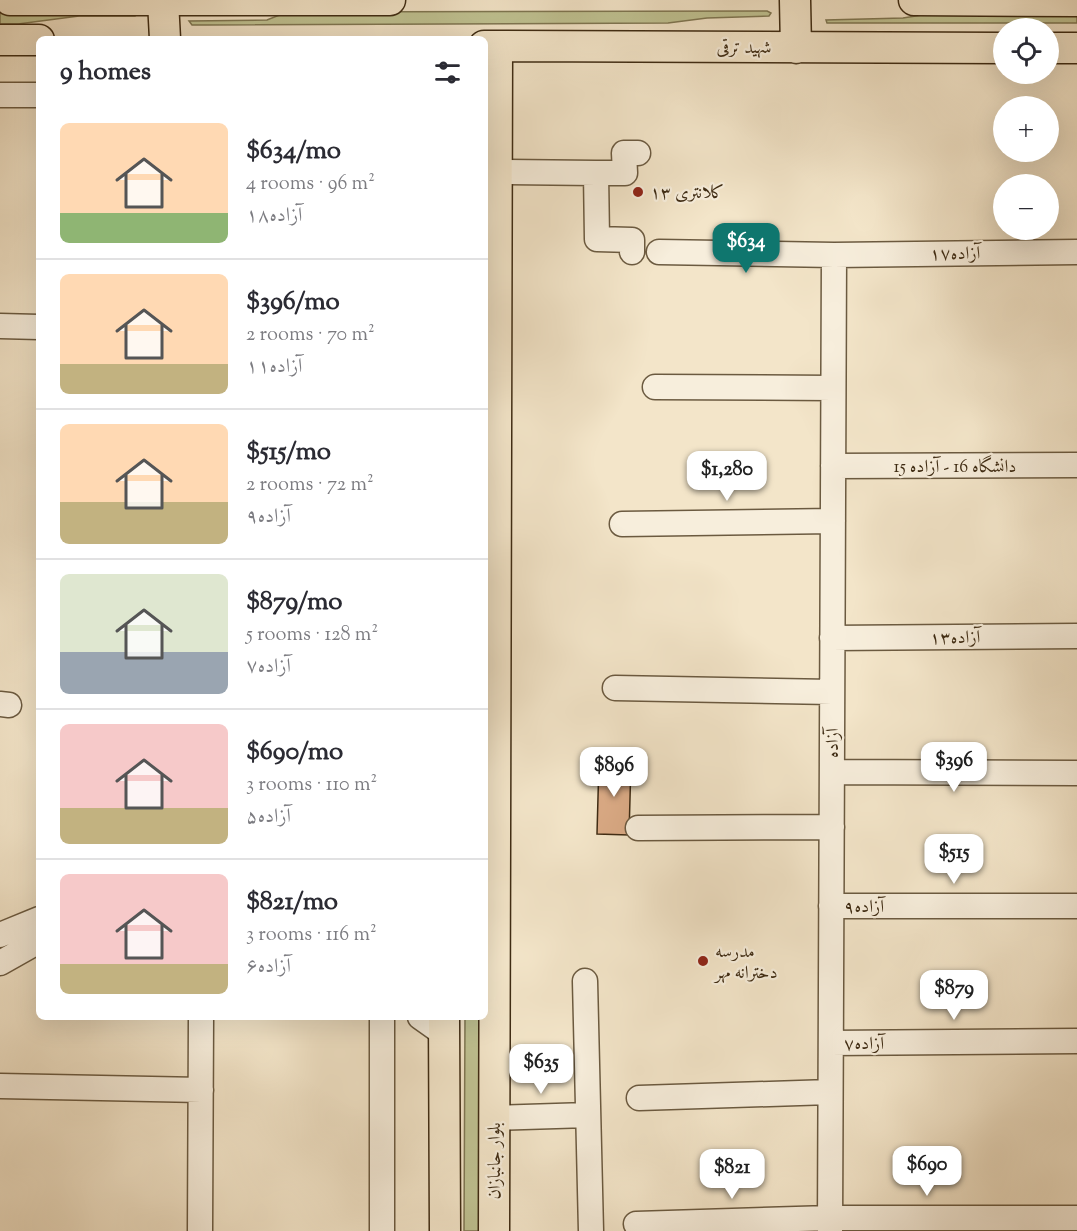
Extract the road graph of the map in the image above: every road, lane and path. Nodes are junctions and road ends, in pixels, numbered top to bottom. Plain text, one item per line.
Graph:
1 (10, 0) edge
2 (390, 0) edge
3 (795, 0) edge
4 (914, 0) edge
5 (163, 1) edge
6 (1077, 1) edge
7 (165, 36) edge
8 (0, 40) edge
9 (36, 40) edge
10 (491, 46) edge
11 (796, 48) junction
12 (993, 48) edge
13 (1059, 48) edge
14 (1077, 48) edge
15 (0, 95) edge
16 (36, 95) edge
17 (638, 153) dead end
18 (496, 172) junction
19 (596, 173) junction
20 (632, 252) dead end
21 (658, 252) dead end
22 (1077, 252) edge
23 (834, 255) junction
24 (0, 326) edge
25 (36, 327) edge
26 (490, 344) edge
27 (655, 387) dead end
28 (833, 388) junction
29 (1077, 465) edge
30 (833, 466) junction
31 (833, 521) junction
32 (622, 524) dead end
33 (1077, 636) edge
34 (832, 638) junction
35 (615, 688) dead end
36 (832, 692) junction
37 (832, 772) junction
38 (1077, 773) edge
39 (831, 827) junction
40 (638, 828) dead end
41 (831, 906) junction
42 (1077, 906) edge
43 (36, 920) edge
44 (0, 935) edge
45 (36, 943) edge
46 (0, 963) edge
47 (585, 981) dead end
48 (201, 1020) edge
49 (382, 1020) edge
50 (428, 1020) edge
51 (444, 1026) edge
52 (1077, 1041) edge
53 (831, 1043) junction
54 (0, 1086) edge
55 (201, 1090) junction
56 (830, 1092) junction
57 (639, 1098) dead end
58 (588, 1115) junction
59 (494, 1118) junction
60 (1077, 1218) edge
61 (636, 1224) dead end
62 (830, 1224) edge
63 (200, 1231) edge
64 (382, 1231) edge
65 (445, 1231) edge
66 (494, 1231) edge
67 (591, 1231) edge

1 - 5 main road
2 - 5 main road
3 - 11 main road
4 - 6 main road
5 - 7 main road
8 - 9 main road
10 - 11 main road, شهید ترقی
10 - 18 main road, بلوار جانبازان
11 - 12 main road, شهید ترقی
13 - 14 main road
15 - 16 street
17 - 19 street
18 - 19 street
18 - 26 main road, بلوار جانبازان
19 - 20 street
21 - 23 street, آزاده۱۷
22 - 23 street, آزاده۱۷
23 - 28 street, آزاده
24 - 25 street
26 - 59 main road, بلوار جانبازان
27 - 28 street
28 - 30 street, آزاده
29 - 30 street, دانشگاه 16 - آزاده 15
30 - 31 street, آزاده
31 - 32 street
31 - 34 street, آزاده
33 - 34 street, آزاده۱۳
34 - 36 street, آزاده
35 - 36 street
36 - 37 street, آزاده
37 - 38 street
37 - 39 street, آزاده
39 - 40 street
39 - 41 street, آزاده
41 - 42 street, آزاده۹
41 - 53 street, آزاده
43 - 44 street
45 - 46 street
47 - 58 street
48 - 55 street
49 - 64 street
50 - 51 street
51 - 65 main road
52 - 53 street, آزاده۷
53 - 56 street, آزاده
54 - 55 street
55 - 63 street
56 - 57 street
56 - 62 street, آزاده
58 - 59 street
58 - 67 street
59 - 66 main road, بلوار جانبازان
60 - 62 street
61 - 62 street

